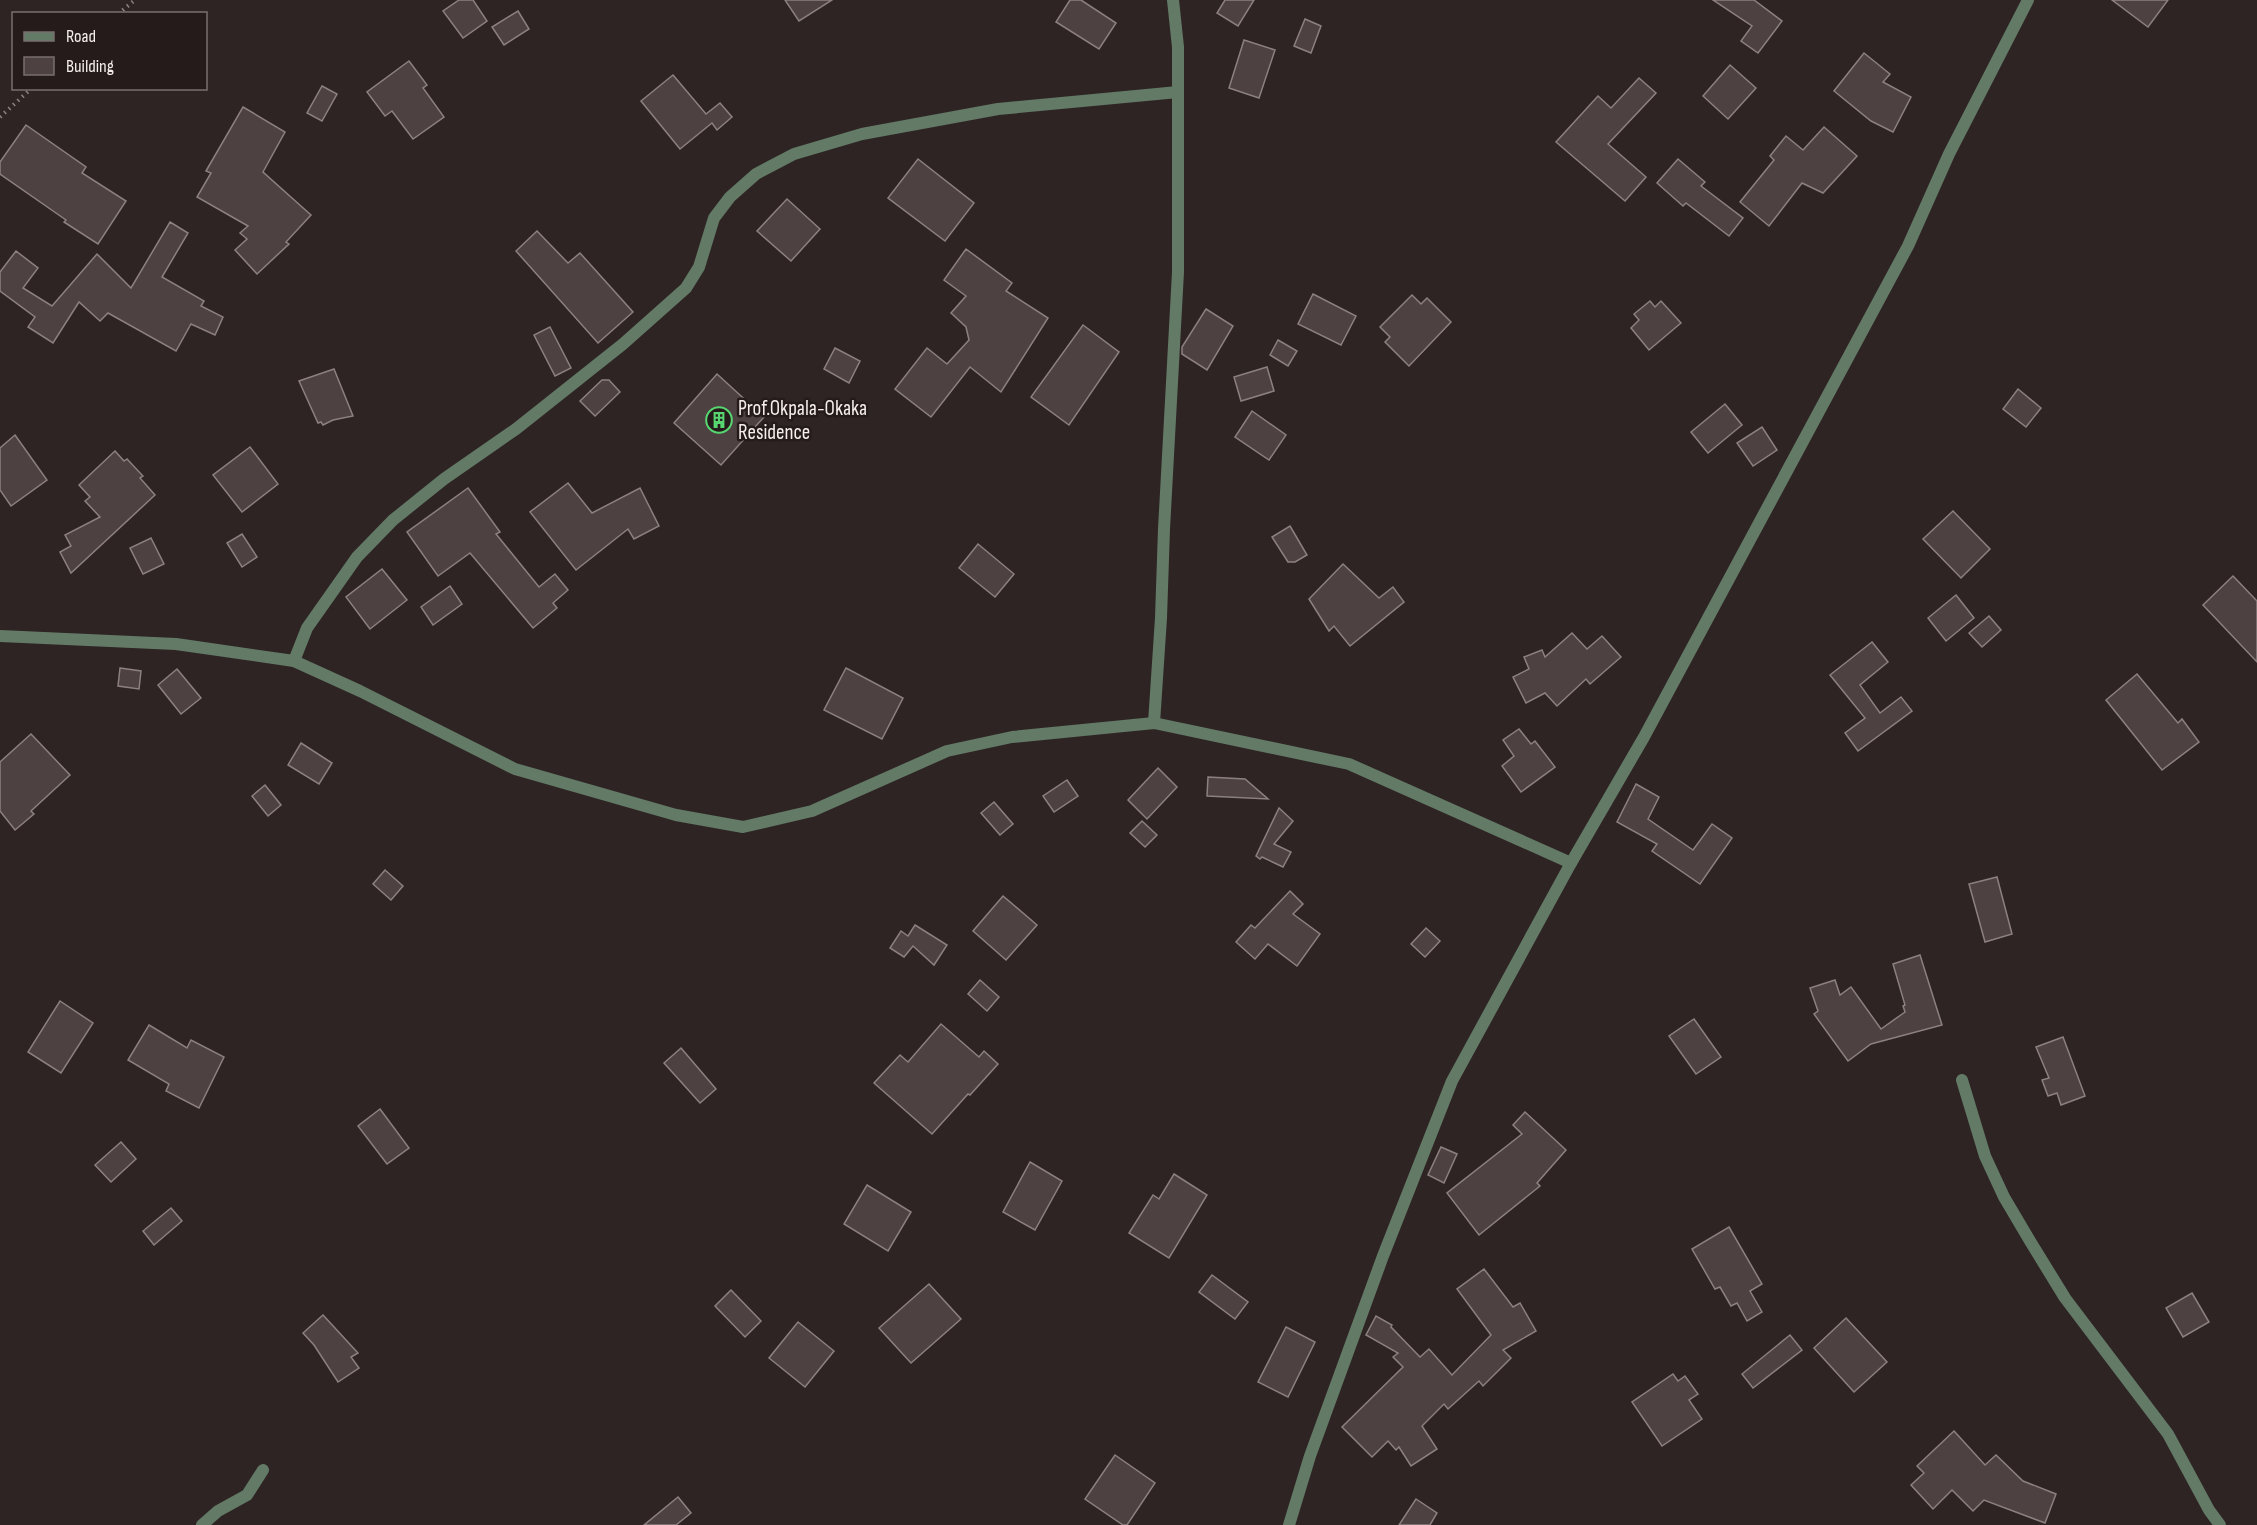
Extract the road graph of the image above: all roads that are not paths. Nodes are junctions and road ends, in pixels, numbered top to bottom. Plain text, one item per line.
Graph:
1 (1173, 0) edge
2 (2028, 0) edge
3 (1178, 92) junction
4 (0, 636) edge
5 (294, 661) junction
6 (1154, 723) junction
7 (1571, 862) junction
8 (1962, 1080) dead end
9 (263, 1470) dead end
10 (202, 1525) edge
11 (1289, 1525) edge
12 (2220, 1525) edge

1 - 3 street
2 - 7 street
3 - 5 street
3 - 6 street
4 - 5 street
5 - 6 street
6 - 7 street
7 - 11 street
8 - 12 street
9 - 10 street

